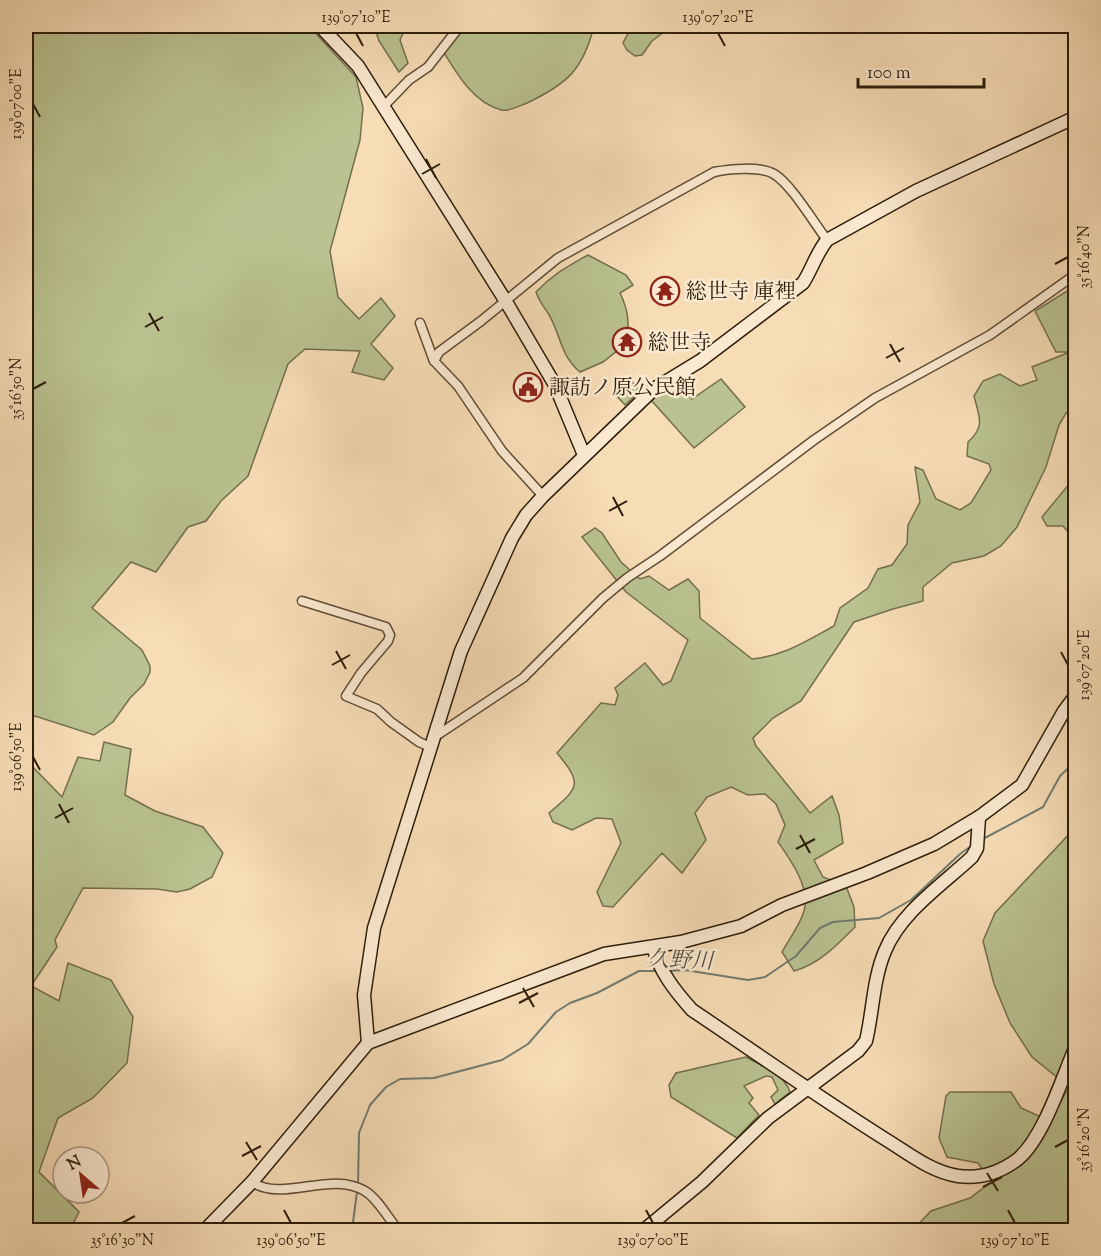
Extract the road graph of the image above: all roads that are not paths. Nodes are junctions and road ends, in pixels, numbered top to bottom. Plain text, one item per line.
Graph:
1 (320, 26) edge
2 (460, 26) edge
3 (384, 106) junction
4 (1076, 117) edge
5 (827, 240) junction
6 (1076, 274) edge
7 (505, 300) junction
8 (420, 323) dead end
9 (434, 361) junction
10 (584, 455) junction
11 (543, 496) junction
12 (302, 601) dead end
13 (1076, 695) edge
14 (432, 743) junction
15 (979, 817) junction
16 (655, 952) junction
17 (368, 1043) junction
18 (1076, 1046) edge
19 (809, 1089) junction
20 (252, 1182) junction
21 (205, 1230) edge
22 (398, 1230) edge
23 (644, 1230) edge

1 - 3 street
2 - 3 street
3 - 7 street
4 - 5 street
5 - 7 street
5 - 10 street
6 - 14 street
7 - 9 street
7 - 10 street
8 - 9 street
9 - 11 street
10 - 11 street
11 - 14 street
12 - 14 street
13 - 15 street
14 - 17 street
15 - 16 street
15 - 19 street
16 - 17 street
16 - 19 street
17 - 20 street
18 - 19 street
19 - 23 street
20 - 21 street
20 - 22 street

